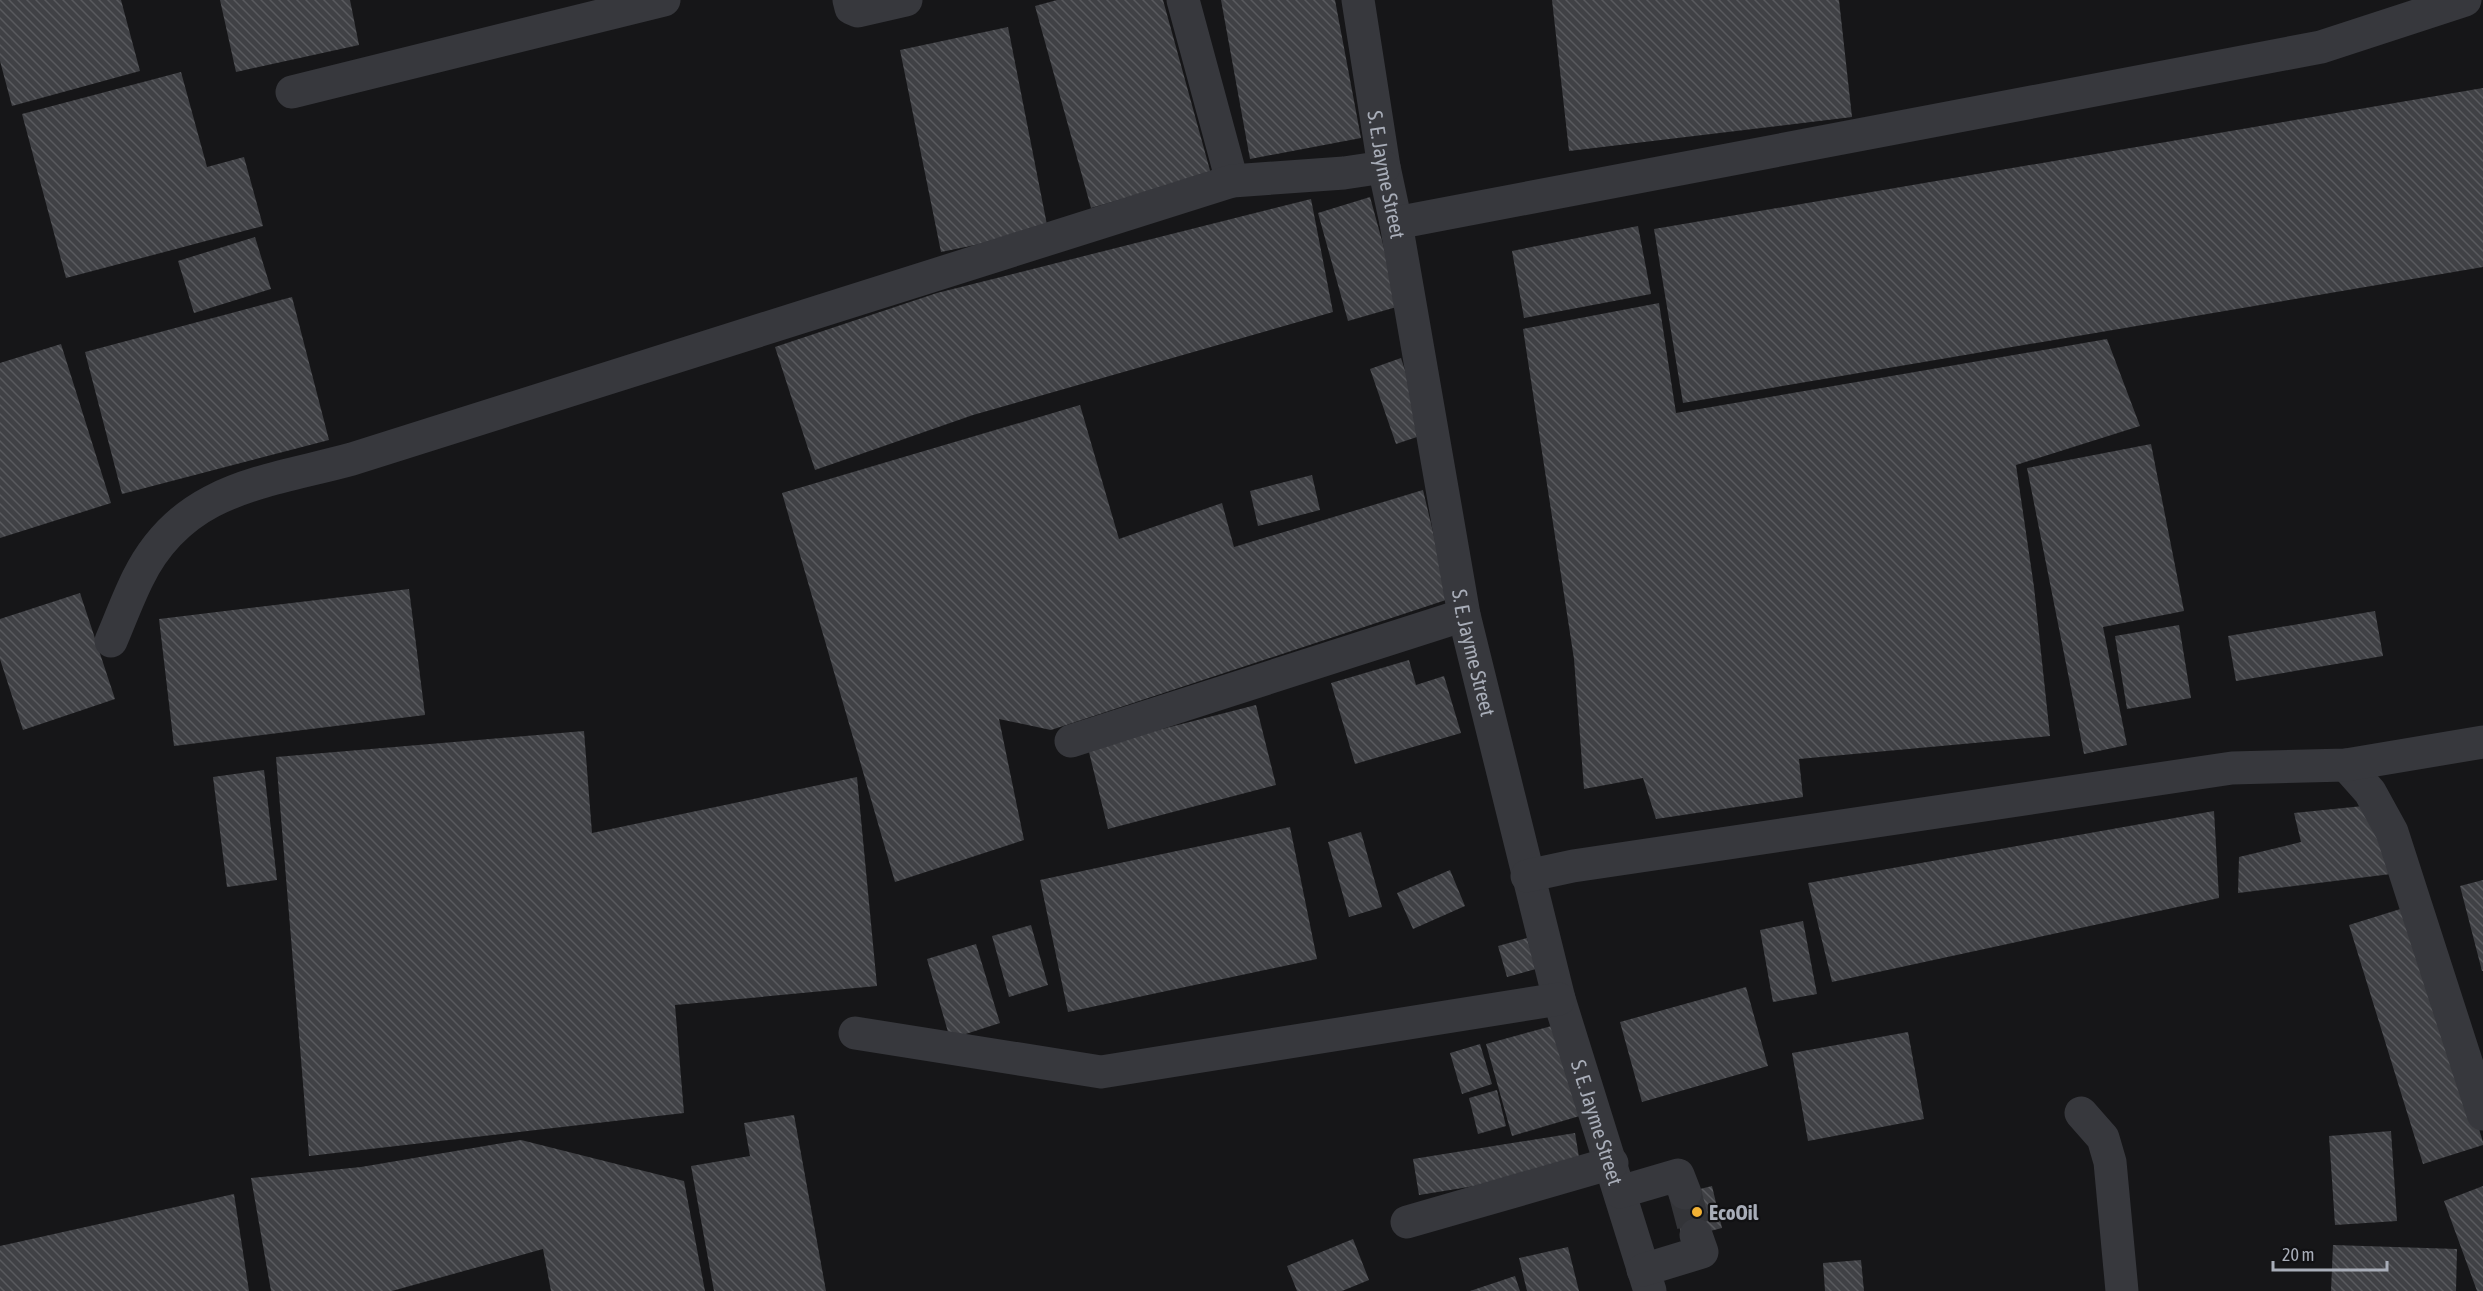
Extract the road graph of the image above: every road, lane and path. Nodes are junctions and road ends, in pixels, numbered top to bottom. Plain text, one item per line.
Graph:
1 (664, 0) edge
2 (849, 0) edge
3 (906, 0) edge
4 (1183, 0) edge
5 (1358, 0) edge
6 (2465, 0) edge
7 (292, 92) dead end
8 (1384, 167) junction
9 (1232, 181) junction
10 (1396, 223) junction
11 (1464, 615) junction
12 (111, 641) dead end
13 (1071, 741) dead end
14 (2483, 742) edge
15 (2346, 765) junction
16 (1527, 876) junction
17 (1559, 999) junction
18 (855, 1033) dead end
19 (2081, 1113) dead end
20 (2483, 1114) edge
21 (1616, 1178) junction
22 (1684, 1193) tunnel mouth
23 (1407, 1222) dead end
24 (1696, 1234) tunnel mouth
25 (1647, 1280) edge
26 (2122, 1291) edge

1 - 7 street
2 - 3 street
4 - 9 street
5 - 8 street, S. E. Jayme Street
6 - 10 street
8 - 9 street
8 - 10 street, S. E. Jayme Street
9 - 12 street
10 - 11 street, S. E. Jayme Street
11 - 13 street
11 - 16 street, S. E. Jayme Street
14 - 15 street
15 - 16 street
15 - 20 street
16 - 17 street, S. E. Jayme Street
17 - 18 street
17 - 21 street, S. E. Jayme Street
19 - 26 street
21 - 22 street
21 - 23 street
21 - 25 street, S. E. Jayme Street
24 - 25 street

